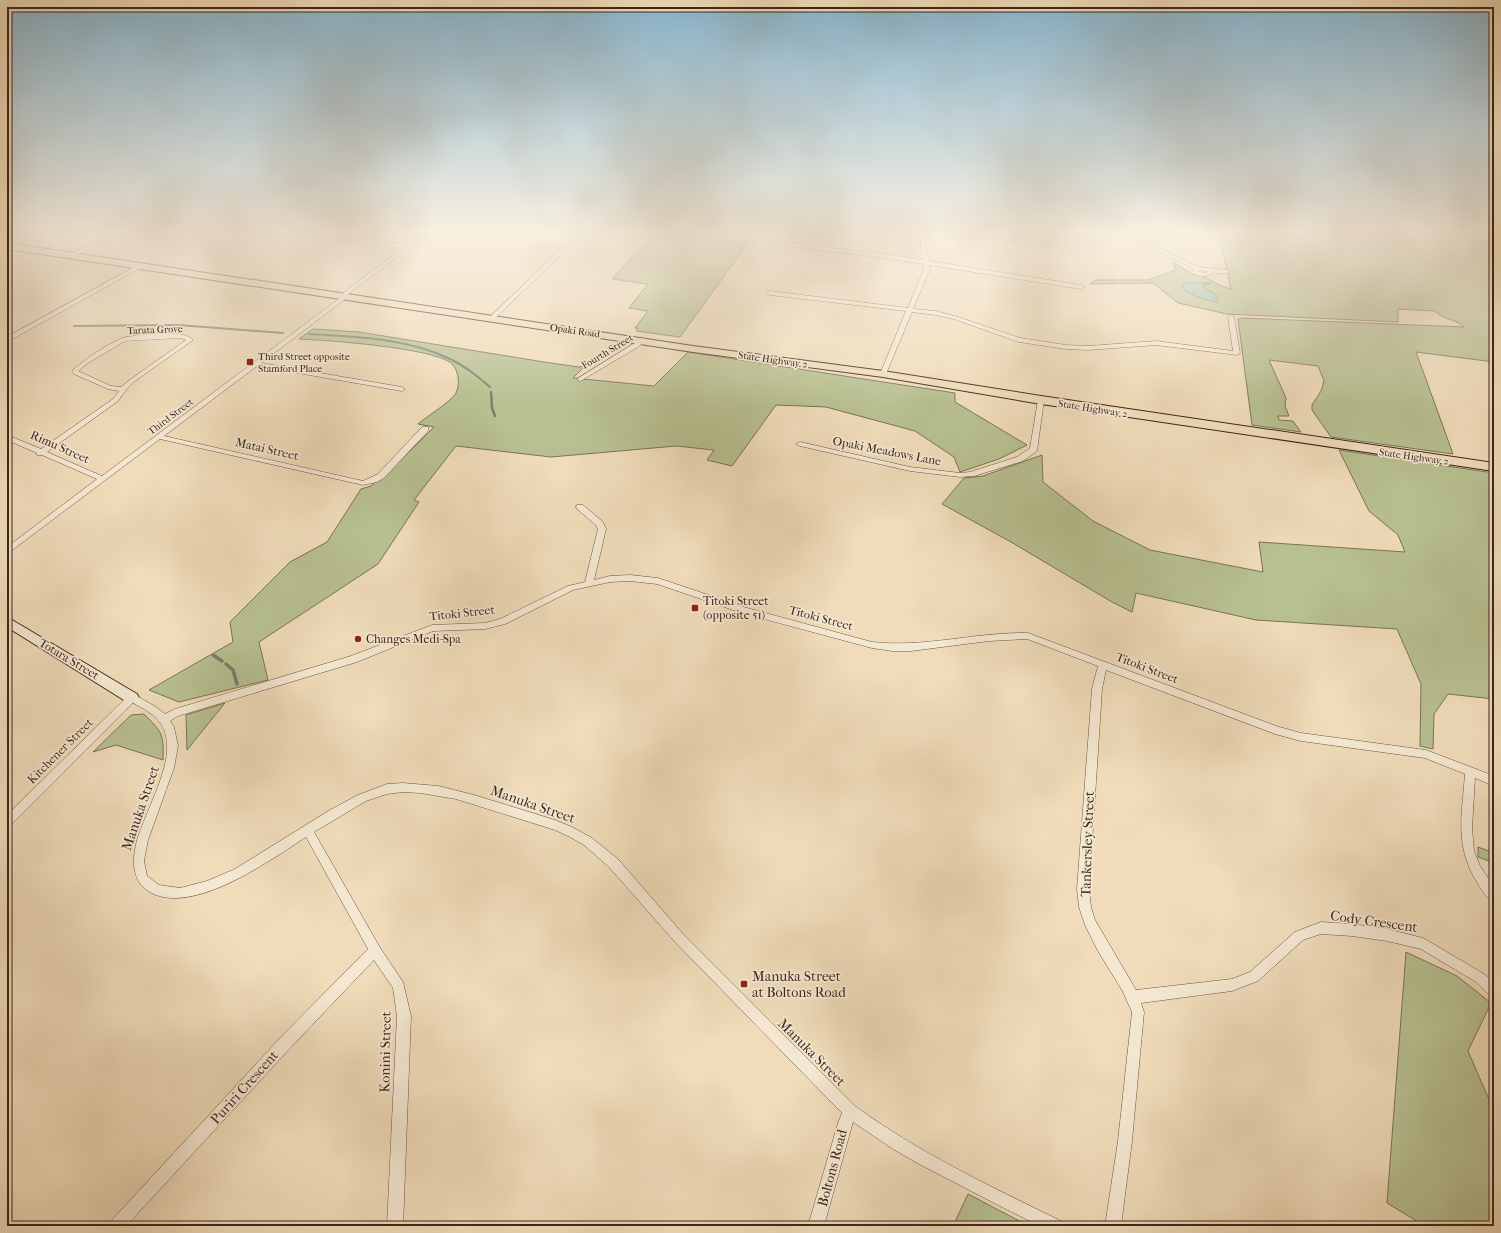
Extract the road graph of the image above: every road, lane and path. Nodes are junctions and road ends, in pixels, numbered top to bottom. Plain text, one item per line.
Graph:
1 (96, 291) edge
2 (307, 291) edge
3 (351, 291) edge
4 (521, 291) edge
5 (918, 291) edge
6 (770, 293) dead end
7 (344, 296) junction
8 (910, 309) junction
9 (1231, 317) dead end
10 (492, 318) junction
11 (7, 340) edge
12 (643, 340) junction
13 (693, 348) joint
14 (256, 364) junction
15 (883, 374) junction
16 (580, 379) dead end
17 (123, 389) junction
18 (402, 389) dead end
19 (1041, 400) junction
20 (425, 429) dead end
21 (7, 437) edge
22 (159, 437) junction
23 (800, 444) dead end
24 (40, 453) junction
25 (1494, 468) edge
26 (103, 479) junction
27 (580, 507) dead end
28 (7, 551) edge
29 (589, 583) junction
30 (7, 621) edge
31 (1103, 664) junction
32 (132, 698) junction
33 (163, 720) junction
34 (1470, 771) junction
35 (1494, 781) edge
36 (7, 822) edge
37 (308, 831) junction
38 (1494, 896) edge
39 (374, 950) junction
40 (1494, 990) edge
41 (1134, 998) junction
42 (850, 1111) junction
43 (116, 1226) edge
44 (395, 1226) edge
45 (816, 1226) edge
46 (1056, 1226) edge
47 (1113, 1226) edge

1 - 11 street
2 - 7 highway, Opaki Road
3 - 7 street, Third Street
4 - 10 street
5 - 8 street
6 - 8 street
7 - 10 highway, Opaki Road
7 - 14 street, Third Street
8 - 9 street
8 - 15 street
10 - 12 highway, Opaki Road
12 - 13 highway, Opaki Road
12 - 16 street, Fourth Street
13 - 15 highway, State Highway 2
14 - 18 street
14 - 22 street, Third Street
15 - 19 highway, State Highway 2
17 - 17 street, Tarata Grove
17 - 24 street, Tarata Grove
19 - 23 street, Opaki Meadows Lane
19 - 25 highway, State Highway 2
20 - 22 street, Matai Street
21 - 24 street, Rimu Street
22 - 26 street, Third Street
24 - 26 street, Rimu Street
26 - 28 street, Third Street
27 - 29 street
29 - 31 street, Titoki Street
29 - 33 street, Titoki Street
30 - 32 street, Totara Street
31 - 34 street, Titoki Street
31 - 41 street, Tankersley Street
32 - 33 street, Manuka Street
32 - 36 street, Kitchener Street
33 - 37 street, Manuka Street
34 - 35 street, Titoki Street
34 - 38 street
37 - 39 street, Konini Street
37 - 42 street, Manuka Street
39 - 43 street, Puriri Crescent
39 - 44 street, Konini Street
40 - 41 street, Cody Crescent
41 - 47 street, Tankersley Street
42 - 45 street, Boltons Road
42 - 46 street, Manuka Street

